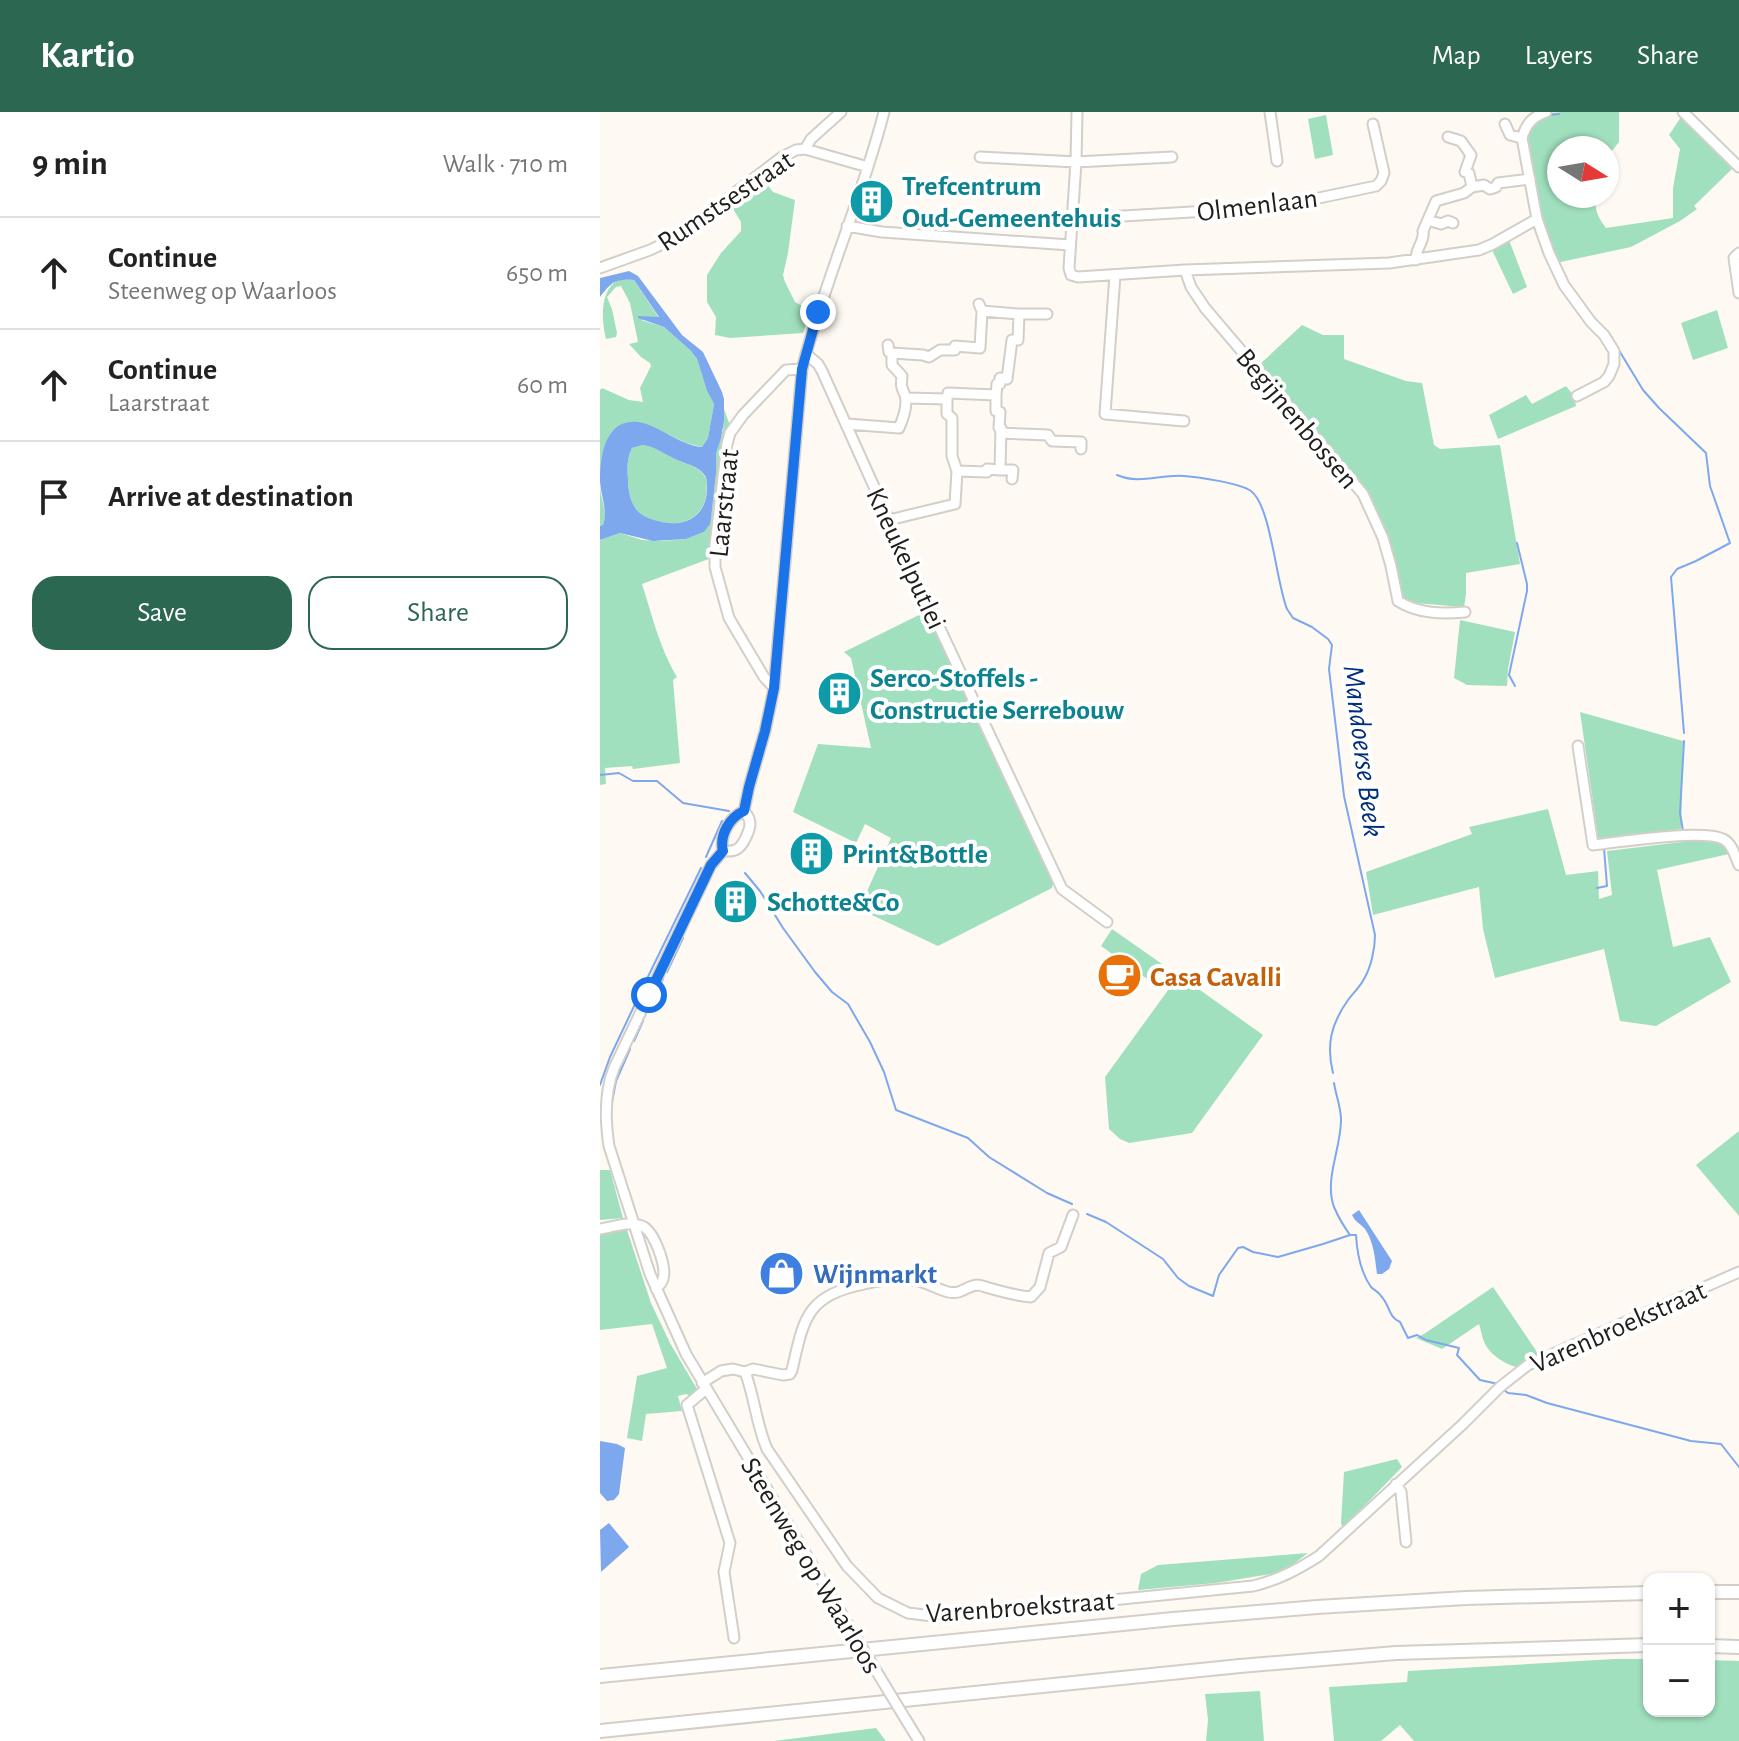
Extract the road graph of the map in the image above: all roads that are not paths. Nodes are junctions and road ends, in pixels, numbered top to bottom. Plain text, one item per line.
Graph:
1 (841, 112) edge
2 (884, 112) edge
3 (1077, 112) edge
4 (1270, 112) edge
5 (1546, 112) edge
6 (1683, 112) edge
7 (1373, 124) dead end
8 (1505, 124) dead end
9 (1448, 137) dead end
10 (1522, 138) junction
11 (805, 149) junction
12 (980, 157) dead end
13 (1172, 157) dead end
14 (1277, 161) dead end
15 (1076, 162) junction
16 (868, 167) junction
17 (1739, 167) edge
18 (1530, 179) junction
19 (1472, 187) junction
20 (1072, 219) junction
21 (1537, 219) junction
22 (1428, 220) junction
23 (1453, 223) dead end
24 (847, 226) junction
25 (1070, 245) junction
26 (1739, 253) edge
27 (1416, 260) junction
28 (600, 268) edge
29 (1185, 270) junction
30 (1115, 275) junction
31 (1739, 293) edge
32 (1019, 314) junction
33 (1047, 314) dead end
34 (989, 349) junction
35 (1010, 353) junction
36 (806, 354) junction
37 (802, 369) junction
38 (996, 395) junction
39 (1577, 396) dead end
40 (906, 398) junction
41 (947, 399) junction
42 (1184, 421) dead end
43 (847, 424) junction
44 (1001, 433) junction
45 (1081, 449) dead end
46 (1000, 470) junction
47 (957, 471) junction
48 (1012, 479) dead end
49 (889, 520) junction
50 (1465, 612) dead end
51 (774, 688) junction
52 (1578, 746) dead end
53 (744, 811) junction
54 (723, 851) junction
55 (1739, 865) edge
56 (1107, 922) dead end
57 (1073, 1215) dead end
58 (633, 1224) junction
59 (600, 1229) edge
60 (1739, 1272) edge
61 (656, 1289) junction
62 (745, 1372) junction
63 (704, 1386) junction
64 (1396, 1484) junction
65 (1406, 1542) dead end
66 (1715, 1592) edge
67 (1739, 1592) edge
68 (1643, 1593) edge
69 (734, 1638) dead end
70 (1643, 1645) edge
71 (1715, 1646) edge
72 (1739, 1647) edge
73 (600, 1676) edge
74 (600, 1731) edge
75 (919, 1741) edge

1 - 11 street, Rumstsestraat
2 - 16 street
3 - 15 street
4 - 14 street
5 - 10 street
6 - 17 street
7 - 20 street, Olmenlaan
8 - 10 street
9 - 19 street
10 - 18 street
11 - 16 street, Rumstsestraat
11 - 28 street, Rumstsestraat
12 - 15 street
13 - 15 street
15 - 20 street
16 - 24 street
18 - 19 street
18 - 21 street
19 - 22 street
20 - 25 street
21 - 27 street
21 - 39 street
22 - 23 street
22 - 27 street
24 - 25 street
24 - 36 street
25 - 30 street
26 - 31 street
27 - 29 street
29 - 30 street
29 - 50 street, Begijnenbossen
30 - 42 street
32 - 33 street
32 - 34 street
32 - 35 street
34 - 35 street
34 - 40 street
35 - 38 street
36 - 37 street
36 - 43 street, Kneukelputlei
37 - 51 street, Steenweg op Waarloos
37 - 51 street, Laarstraat
38 - 41 street
38 - 44 street
40 - 41 street
40 - 43 street
41 - 47 street
43 - 49 street, Kneukelputlei
44 - 45 street
44 - 46 street
46 - 47 street
46 - 48 street
47 - 49 street
49 - 56 street, Kneukelputlei
51 - 53 street, Steenweg op Waarloos
52 - 55 street
53 - 54 street, Steenweg op Waarloos
53 - 54 street, Steenweg op Waarloos
54 - 58 street, Steenweg op Waarloos
57 - 62 street
58 - 59 street
58 - 61 street, Steenweg op Waarloos
58 - 61 street, Steenweg op Waarloos
60 - 64 street, Varenbroekstraat
61 - 63 street, Steenweg op Waarloos
62 - 63 street
62 - 64 street, Varenbroekstraat
63 - 69 street, Steenweg op Waarloos
63 - 75 street, Steenweg op Waarloos, bridge
64 - 65 street
66 - 67 highway
68 - 73 highway
70 - 74 highway
71 - 72 highway

